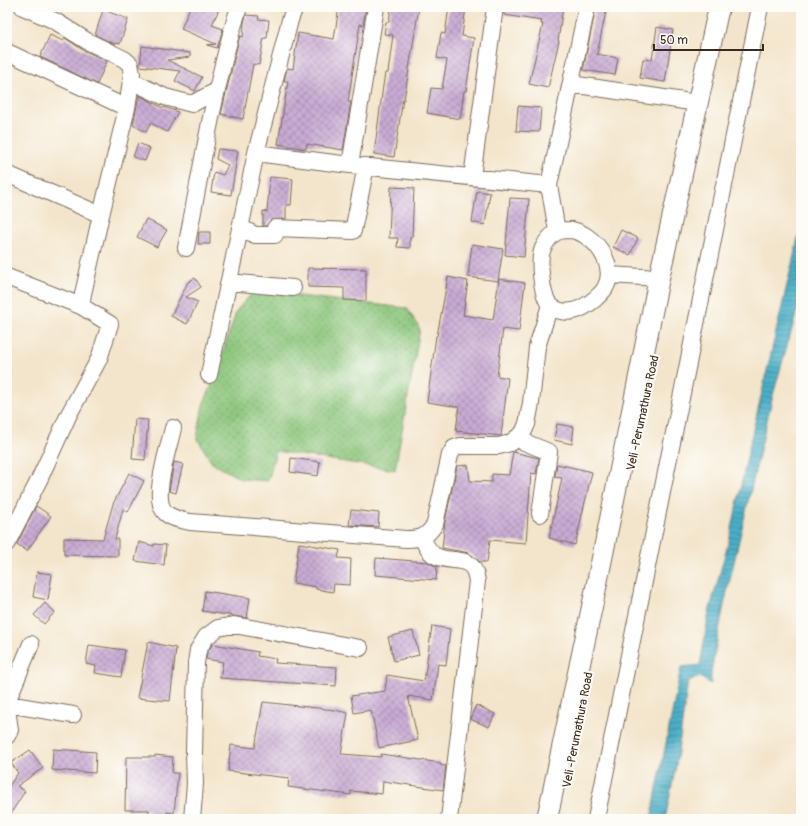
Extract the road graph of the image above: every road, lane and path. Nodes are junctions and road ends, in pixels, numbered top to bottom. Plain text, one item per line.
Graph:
1 (23, 7) edge
2 (239, 7) edge
3 (295, 7) edge
4 (376, 7) edge
5 (495, 7) edge
6 (587, 7) edge
7 (719, 7) edge
8 (730, 7) edge
9 (760, 7) edge
10 (7, 52) edge
11 (131, 81) junction
12 (571, 84) junction
13 (216, 91) junction
14 (697, 103) junction
15 (127, 108) junction
16 (256, 153) junction
17 (350, 165) junction
18 (366, 166) junction
19 (7, 174) edge
20 (472, 177) junction
21 (549, 185) junction
22 (101, 215) junction
23 (240, 228) junction
24 (558, 231) junction
25 (186, 248) dead end
26 (609, 276) junction
27 (7, 277) edge
28 (659, 278) junction
29 (229, 282) junction
30 (293, 288) dead end
31 (550, 305) junction
32 (81, 306) junction
33 (209, 375) dead end
34 (173, 428) dead end
35 (517, 439) junction
36 (540, 514) dead end
37 (426, 539) junction
38 (7, 543) edge
39 (31, 644) dead end
40 (360, 648) dead end
41 (7, 703) edge
42 (7, 709) edge
43 (73, 715) dead end
44 (7, 736) edge
45 (192, 819) edge
46 (449, 819) edge
47 (547, 819) edge
48 (561, 819) edge
49 (596, 819) edge

1 - 11 street
2 - 13 street
3 - 16 street
4 - 17 street
5 - 20 street
6 - 12 street
7 - 14 main road
8 - 48 main road, Veli -Perumathura Road
9 - 49 street
10 - 15 street
11 - 13 street
11 - 15 street
12 - 14 street
12 - 21 street
13 - 25 street
14 - 28 main road
15 - 22 street
16 - 17 street
16 - 23 street
17 - 18 street
18 - 20 street
18 - 23 street
19 - 22 street
20 - 21 street
21 - 24 street
22 - 32 street
23 - 29 street
24 - 26 street
24 - 31 street
26 - 28 street
26 - 31 street
27 - 32 street
28 - 47 main road
29 - 30 street
29 - 33 street
31 - 35 street
32 - 38 street
34 - 37 street
35 - 36 street
35 - 37 street
37 - 46 street
39 - 41 street
40 - 45 street
41 - 43 street
42 - 44 street

